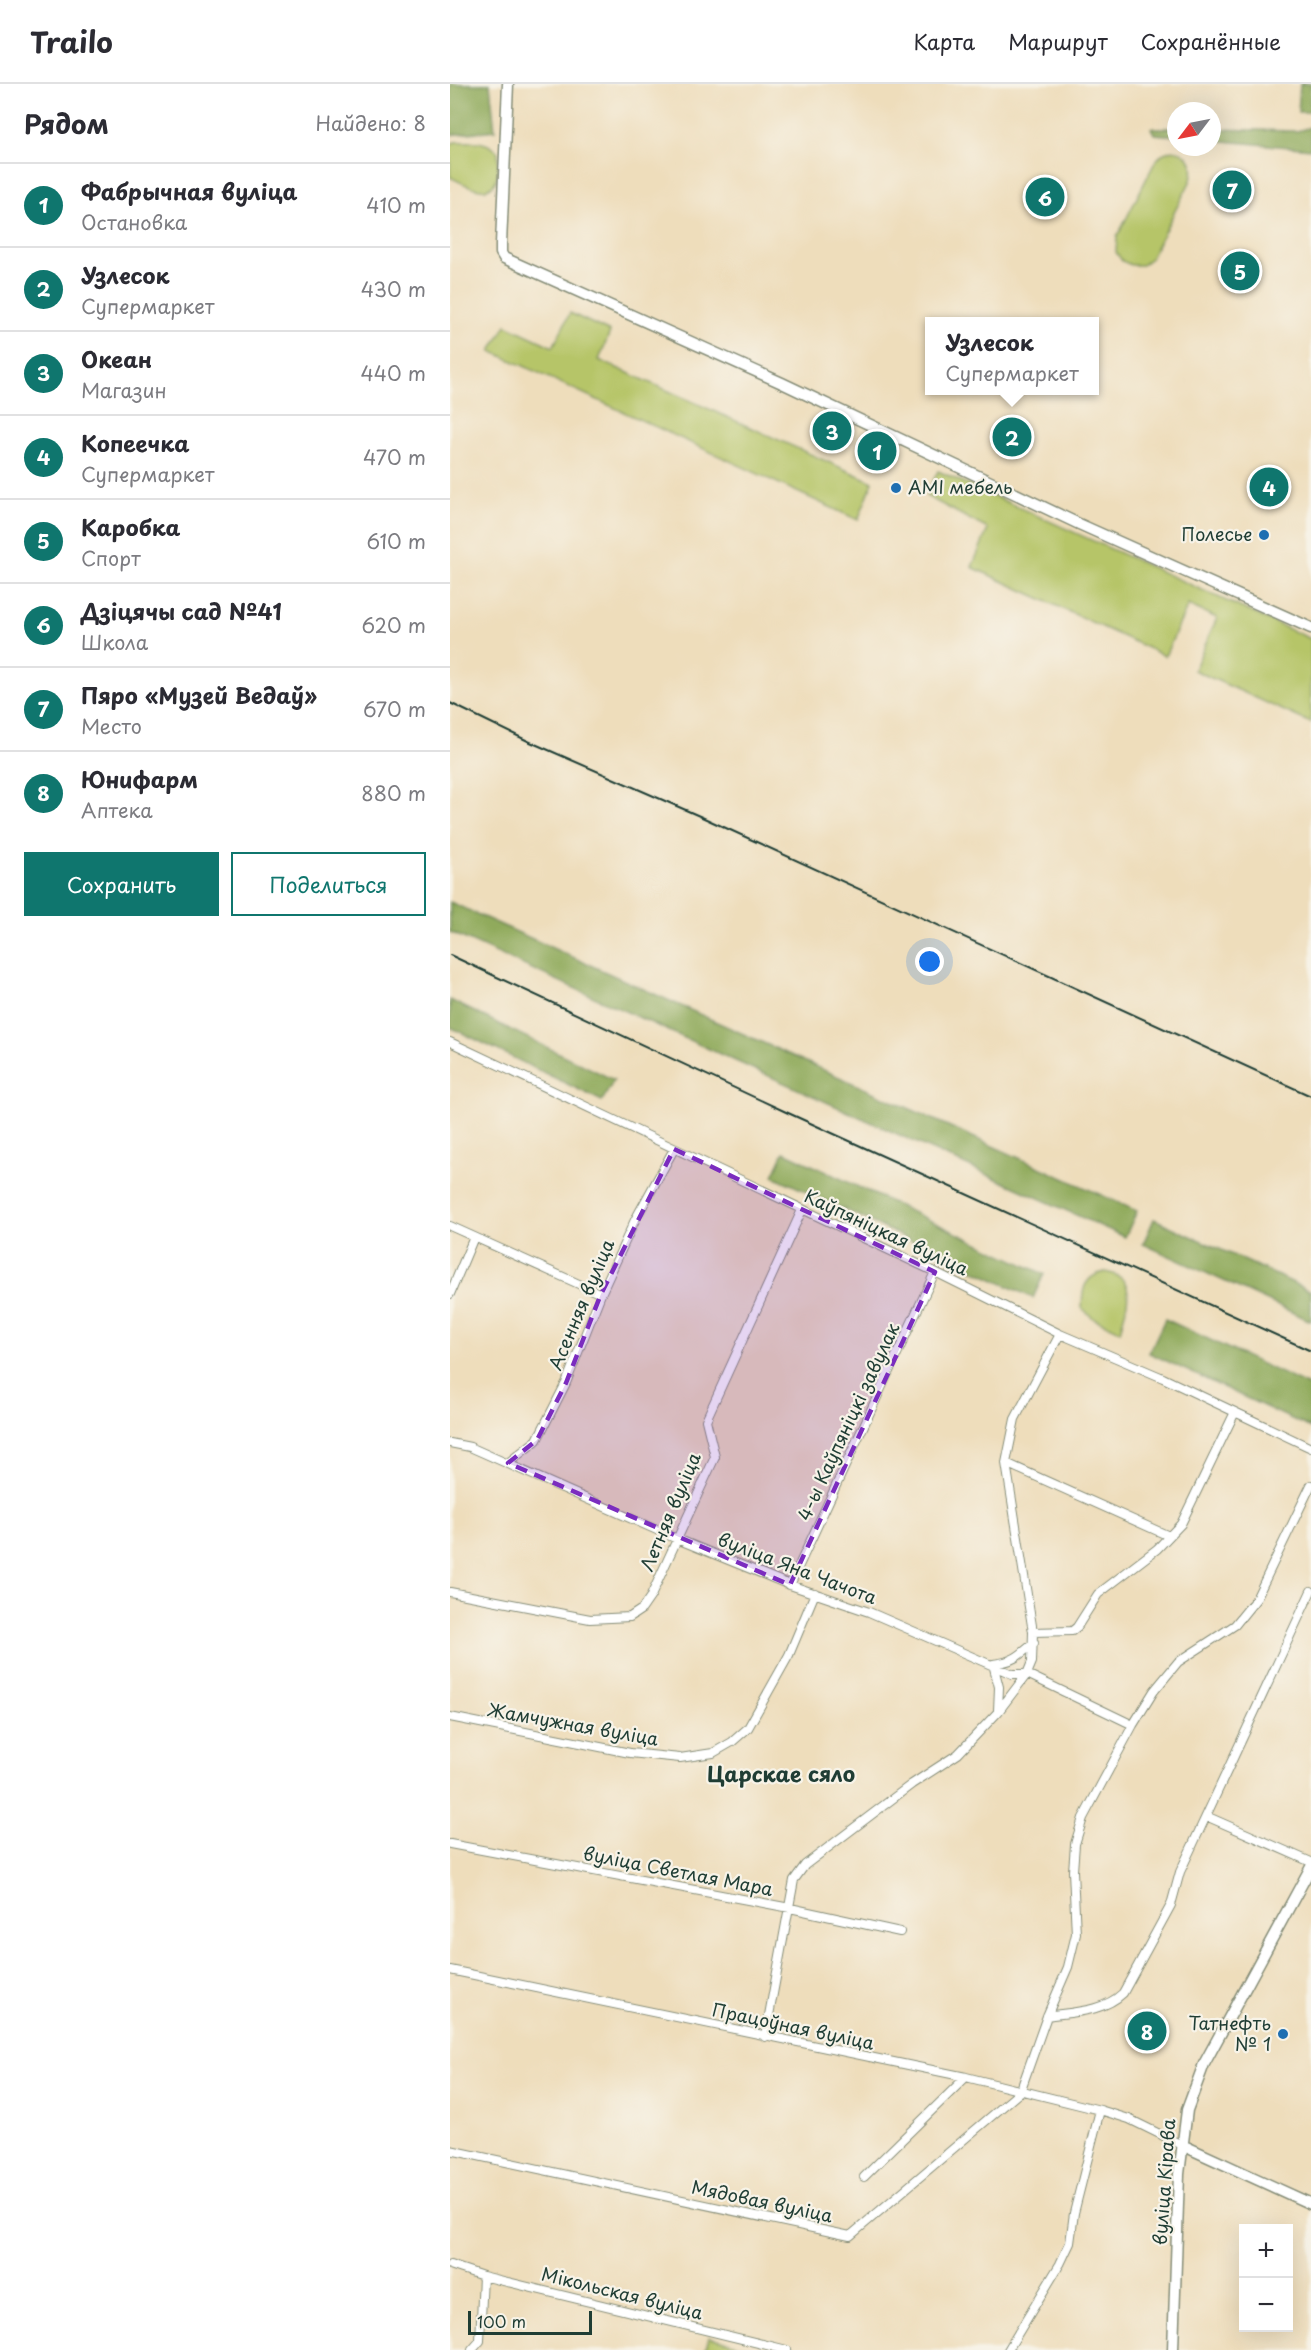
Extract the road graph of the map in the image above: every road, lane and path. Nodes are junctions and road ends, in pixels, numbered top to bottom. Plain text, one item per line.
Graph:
1 (508, 84) edge
2 (1311, 628) edge
3 (450, 1042) edge
4 (674, 1149) junction
5 (802, 1210) junction
6 (450, 1226) edge
7 (474, 1237) junction
8 (935, 1272) junction
9 (450, 1294) edge
10 (601, 1294) junction
11 (1060, 1334) junction
12 (1235, 1412) junction
13 (450, 1443) edge
14 (1311, 1448) edge
15 (507, 1463) junction
16 (1006, 1463) junction
17 (1311, 1485) edge
18 (1169, 1536) junction
19 (677, 1539) junction
20 (789, 1585) junction
21 (1311, 1591) edge
22 (450, 1592) edge
23 (815, 1593) junction
24 (1033, 1632) junction
25 (1034, 1643) junction
26 (993, 1664) junction
27 (1027, 1674) junction
28 (998, 1712) junction
29 (450, 1717) edge
30 (1132, 1725) junction
31 (1206, 1815) junction
32 (450, 1844) edge
33 (1311, 1864) edge
34 (790, 1908) junction
35 (900, 1932) dead end
36 (450, 1970) edge
37 (1047, 2016) junction
38 (765, 2037) junction
39 (966, 2077) junction
40 (1020, 2092) junction
41 (1100, 2110) junction
42 (1182, 2145) junction
43 (450, 2150) edge
44 (864, 2177) dead end
45 (1311, 2204) edge
46 (450, 2265) edge
47 (483, 2276) junction
48 (472, 2350) edge
49 (787, 2350) edge
50 (1008, 2350) edge
51 (1173, 2350) edge

1 - 2 main road
3 - 4 street, Каўпяніцкая вуліца
4 - 5 street, Каўпяніцкая вуліца
4 - 10 street, Асенняя вуліца
5 - 8 street, Каўпяніцкая вуліца
5 - 19 street, Летняя вуліца
6 - 7 street
7 - 9 street
7 - 10 street
8 - 11 street, Каўпяніцкая вуліца
8 - 20 street, 4-ы Каўпяніцкі завулак
10 - 15 street, Асенняя вуліца
11 - 12 street, Каўпяніцкая вуліца
11 - 16 street
12 - 14 street, Каўпяніцкая вуліца
12 - 18 street
13 - 15 street, вуліца Яна Чачота
15 - 19 street, вуліца Яна Чачота
16 - 18 street
16 - 24 street
17 - 30 street
18 - 24 street
19 - 20 street, вуліца Яна Чачота
19 - 22 street, Летняя вуліца
20 - 23 street, вуліца Яна Чачота
21 - 31 street
23 - 26 street, вуліца Яна Чачота
23 - 29 street, Жамчужная вуліца
24 - 25 street
25 - 26 street
25 - 27 street
26 - 27 street, вуліца Яна Чачота
26 - 28 street
27 - 28 street
27 - 30 street, вуліца Яна Чачота
28 - 34 street
30 - 37 street
31 - 33 street
31 - 37 street
32 - 34 street, вуліца Светлая Мара
33 - 42 main road, вуліца Кірава
34 - 35 street, вуліца Светлая Мара
34 - 38 street
36 - 38 street, Працоўная вуліца
37 - 40 street
38 - 39 street, Працоўная вуліца
39 - 40 street, Працоўная вуліца
39 - 44 street
40 - 41 street, Працоўная вуліца
40 - 43 street, Мядовая вуліца
41 - 42 street, Працоўная вуліца
41 - 50 street
42 - 45 main road
42 - 51 main road, вуліца Кірава
46 - 47 street, Мікольская вуліца
47 - 48 street
47 - 49 street, Мікольская вуліца

